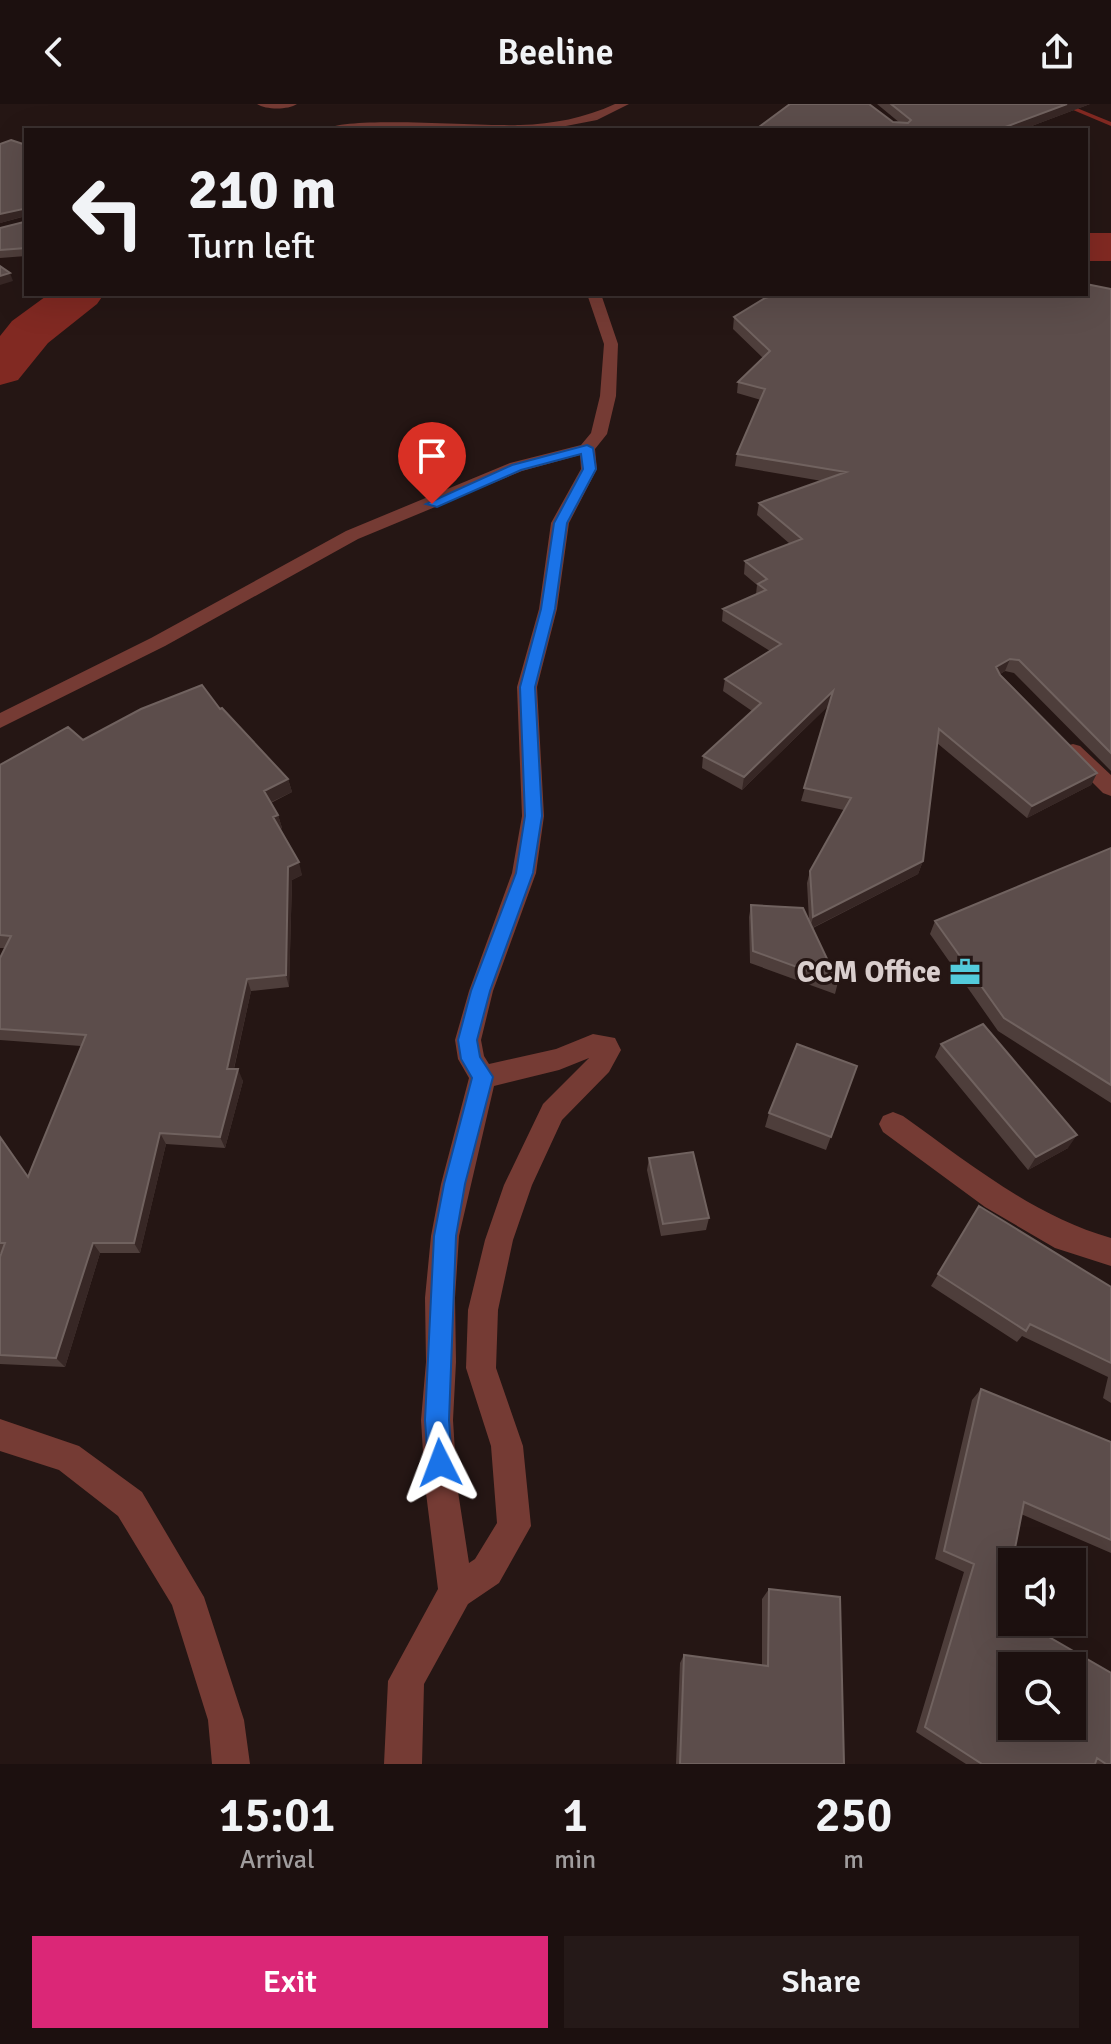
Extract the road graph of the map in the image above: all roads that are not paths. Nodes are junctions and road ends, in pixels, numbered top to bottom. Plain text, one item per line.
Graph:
1 (262, 104) edge
2 (292, 104) edge
3 (624, 104) edge
4 (611, 112) junction
5 (347, 128) edge
6 (601, 128) dead end
7 (595, 296) edge
8 (587, 448) junction
9 (0, 721) edge
10 (1058, 736) edge
11 (1111, 788) edge
12 (483, 1077) junction
13 (893, 1124) dead end
14 (1111, 1252) edge
15 (0, 1435) edge
16 (456, 1592) junction
17 (231, 1764) edge
18 (403, 1764) edge

1 - 2 street
3 - 4 street
4 - 5 street
4 - 6 street
7 - 8 street
8 - 9 street
8 - 12 street
10 - 11 street
12 - 16 street
12 - 16 street
13 - 14 street
15 - 17 street
16 - 18 street

